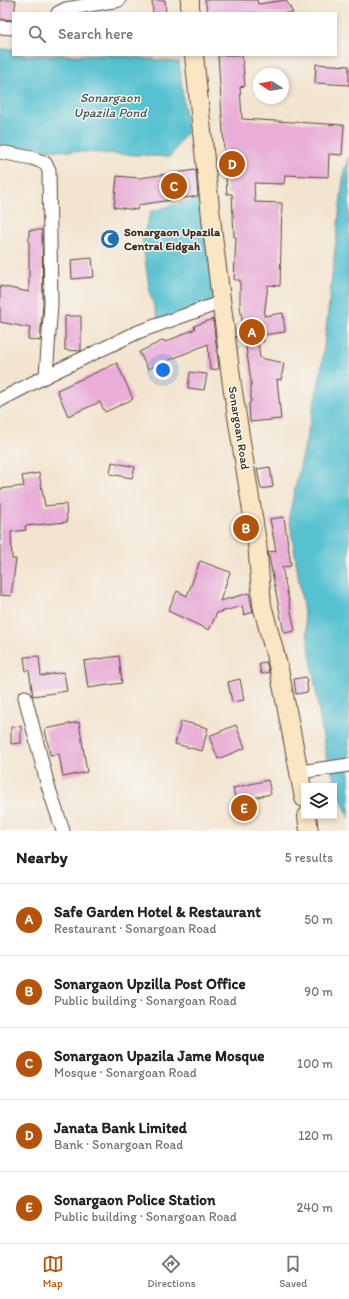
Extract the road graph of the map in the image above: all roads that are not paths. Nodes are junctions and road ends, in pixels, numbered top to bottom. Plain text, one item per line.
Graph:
1 (119, 0) edge
2 (190, 0) edge
3 (60, 12) edge
4 (190, 12) edge
5 (0, 27) edge
6 (12, 28) edge
7 (194, 56) edge
8 (0, 152) edge
9 (222, 302) junction
10 (46, 376) junction
11 (0, 400) edge
12 (25, 697) dead end
13 (349, 764) edge
14 (307, 771) junction
15 (306, 783) edge
16 (307, 819) edge
17 (63, 831) edge
18 (309, 831) edge

1 - 3 street
2 - 4 main road
5 - 6 street
7 - 9 main road, Sonargoan Road
8 - 10 street
9 - 10 street
9 - 14 main road, Sonargoan Road
10 - 11 street
12 - 17 street
13 - 14 street
14 - 15 main road, Sonargoan Road
16 - 18 main road

